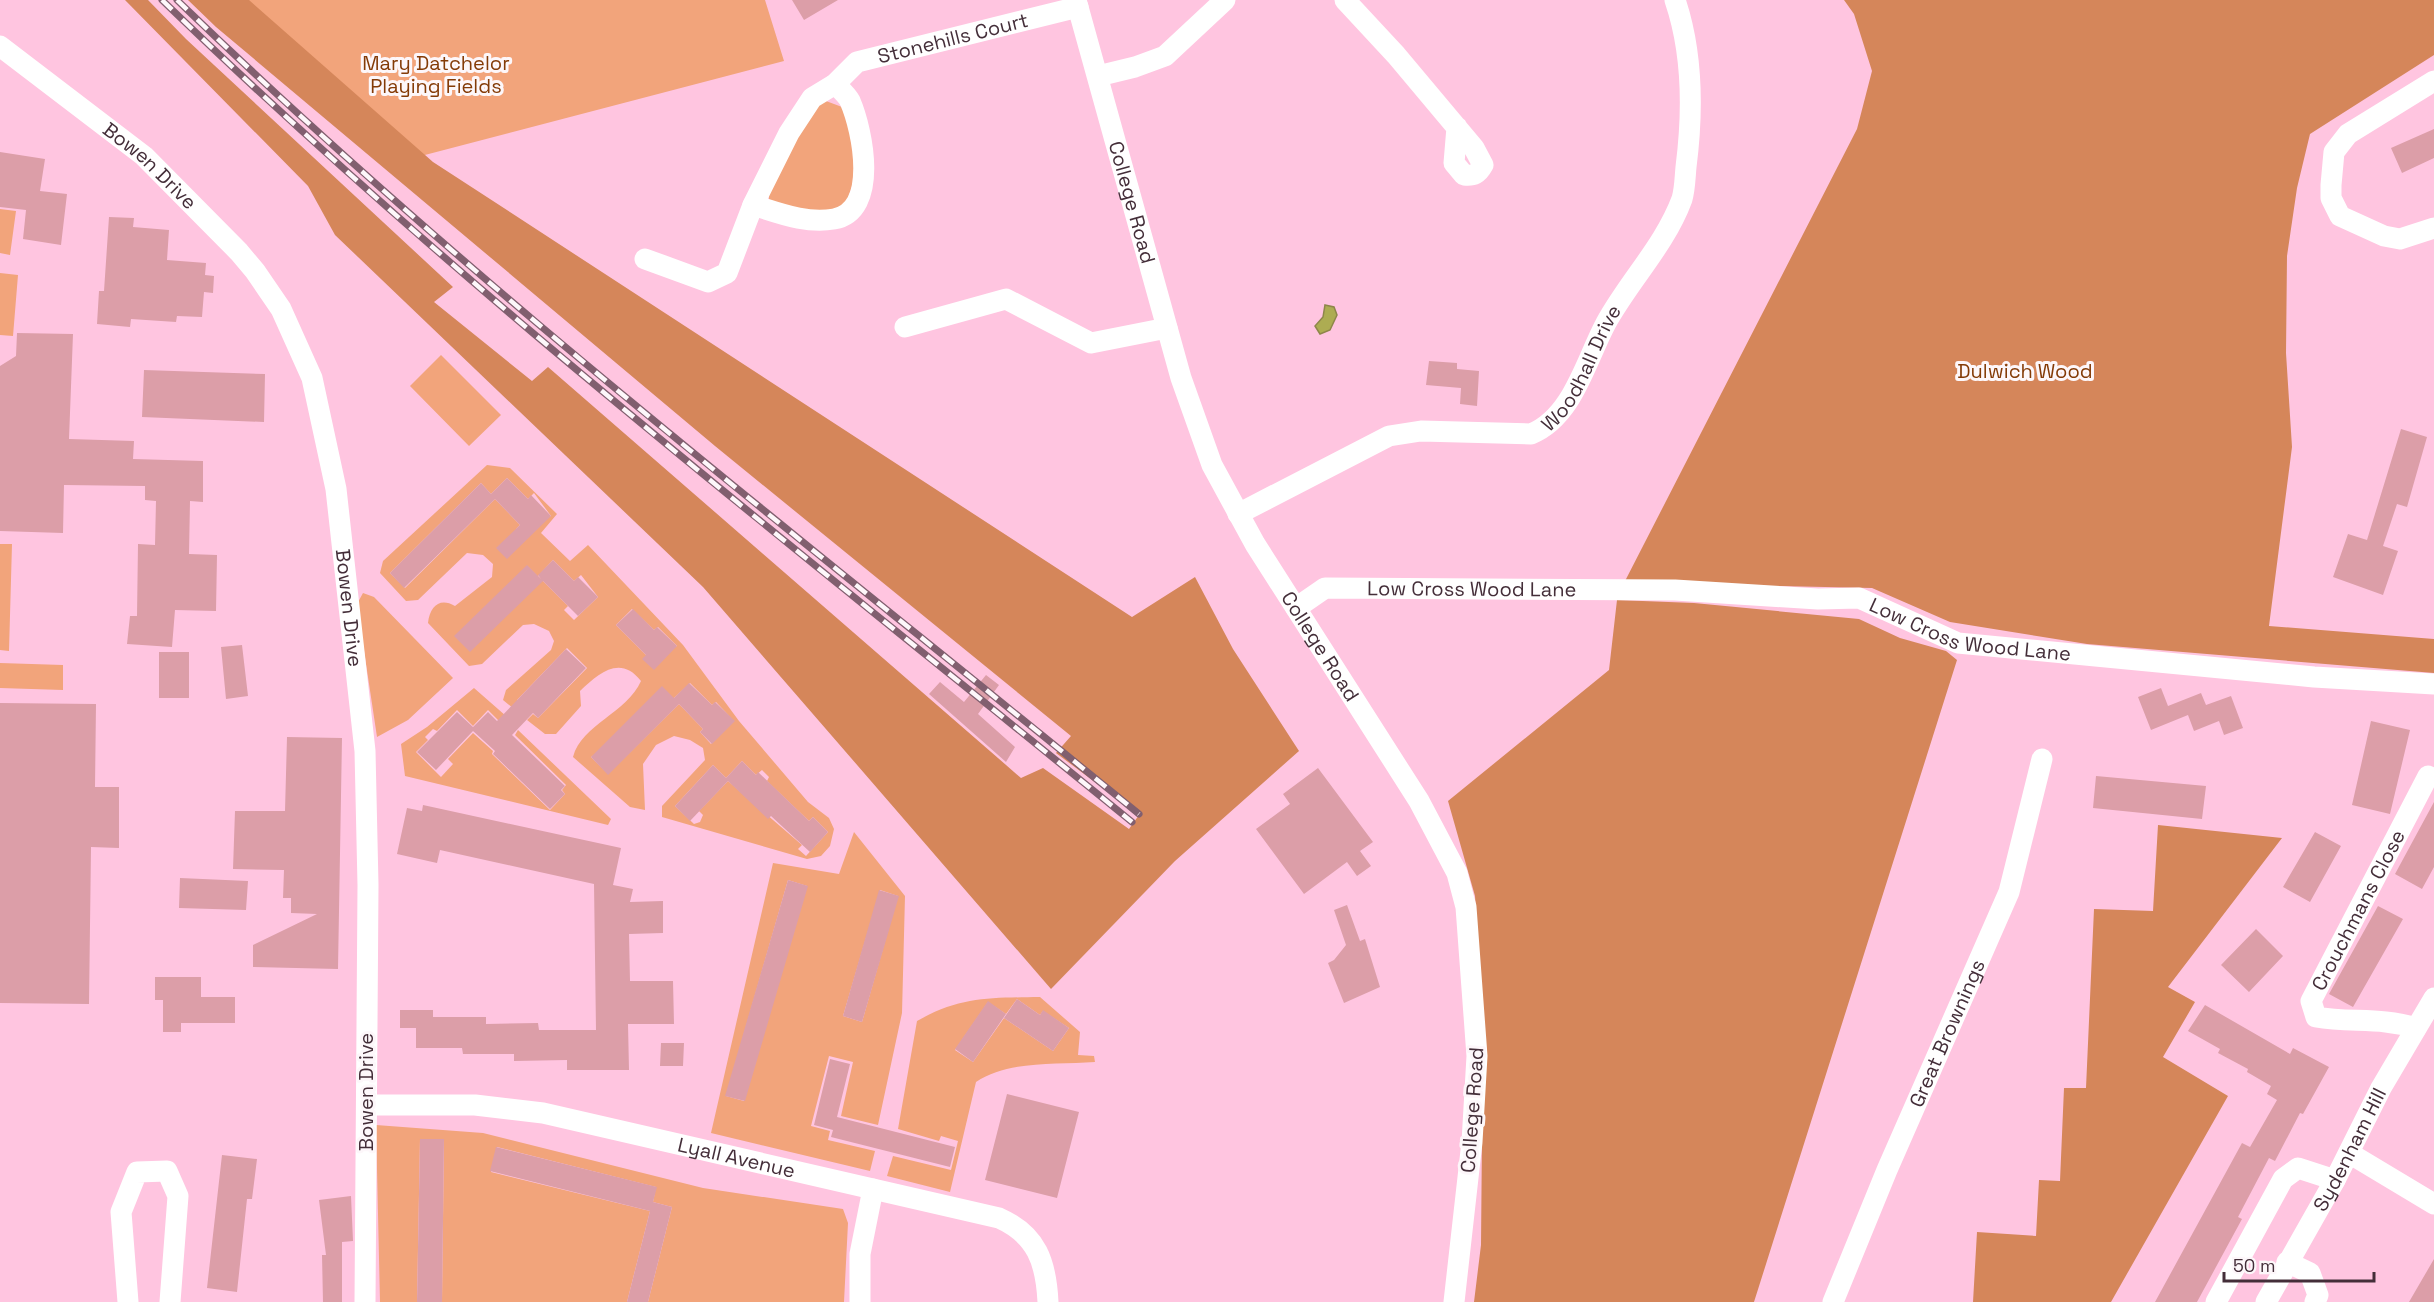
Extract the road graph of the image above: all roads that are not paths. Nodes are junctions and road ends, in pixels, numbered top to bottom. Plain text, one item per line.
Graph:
1 (1225, 0) edge
2 (1345, 0) edge
3 (1675, 0) edge
4 (1077, 3) edge
5 (0, 46) edge
6 (1098, 76) junction
7 (2434, 81) edge
8 (835, 84) junction
9 (1456, 127) dead end
10 (753, 205) junction
11 (2434, 228) edge
12 (645, 259) dead end
13 (905, 327) dead end
14 (1167, 328) junction
15 (1238, 514) junction
16 (1296, 608) junction
17 (2434, 684) edge
18 (2042, 759) dead end
19 (2428, 776) dead end
20 (2434, 998) edge
21 (2416, 1028) junction
22 (367, 1105) junction
23 (2349, 1153) junction
24 (2335, 1180) junction
25 (873, 1189) junction
26 (2434, 1204) edge
27 (2287, 1262) junction
28 (128, 1302) edge
29 (170, 1302) edge
30 (365, 1302) edge
31 (860, 1302) edge
32 (1048, 1302) edge
33 (1454, 1302) edge
34 (1833, 1302) edge
35 (2216, 1302) edge
36 (2266, 1302) edge
37 (2314, 1302) edge

1 - 6 street
2 - 9 street
3 - 15 street, Woodhall Drive
4 - 6 street, College Road
4 - 8 street, Stonehills Court
5 - 22 street, Bowen Drive
6 - 14 street, College Road
7 - 11 street
8 - 10 street, Stonehills Court
8 - 10 street
10 - 12 street, Stonehills Court
13 - 14 street
14 - 15 street, College Road
15 - 16 street, College Road
16 - 17 street, Low Cross Wood Lane
16 - 33 street, College Road
18 - 34 street, Great Brownings
19 - 21 street, Crouchmans Close
20 - 21 street, Sydenham Hill
21 - 23 street, Sydenham Hill
22 - 25 street, Lyall Avenue
22 - 30 street, Bowen Drive
23 - 24 street, Sydenham Hill
23 - 26 street
24 - 27 street, Sydenham Hill
24 - 35 street
25 - 31 street
25 - 32 street, Lyall Avenue
27 - 36 street, Sydenham Hill
27 - 37 street
28 - 29 street

